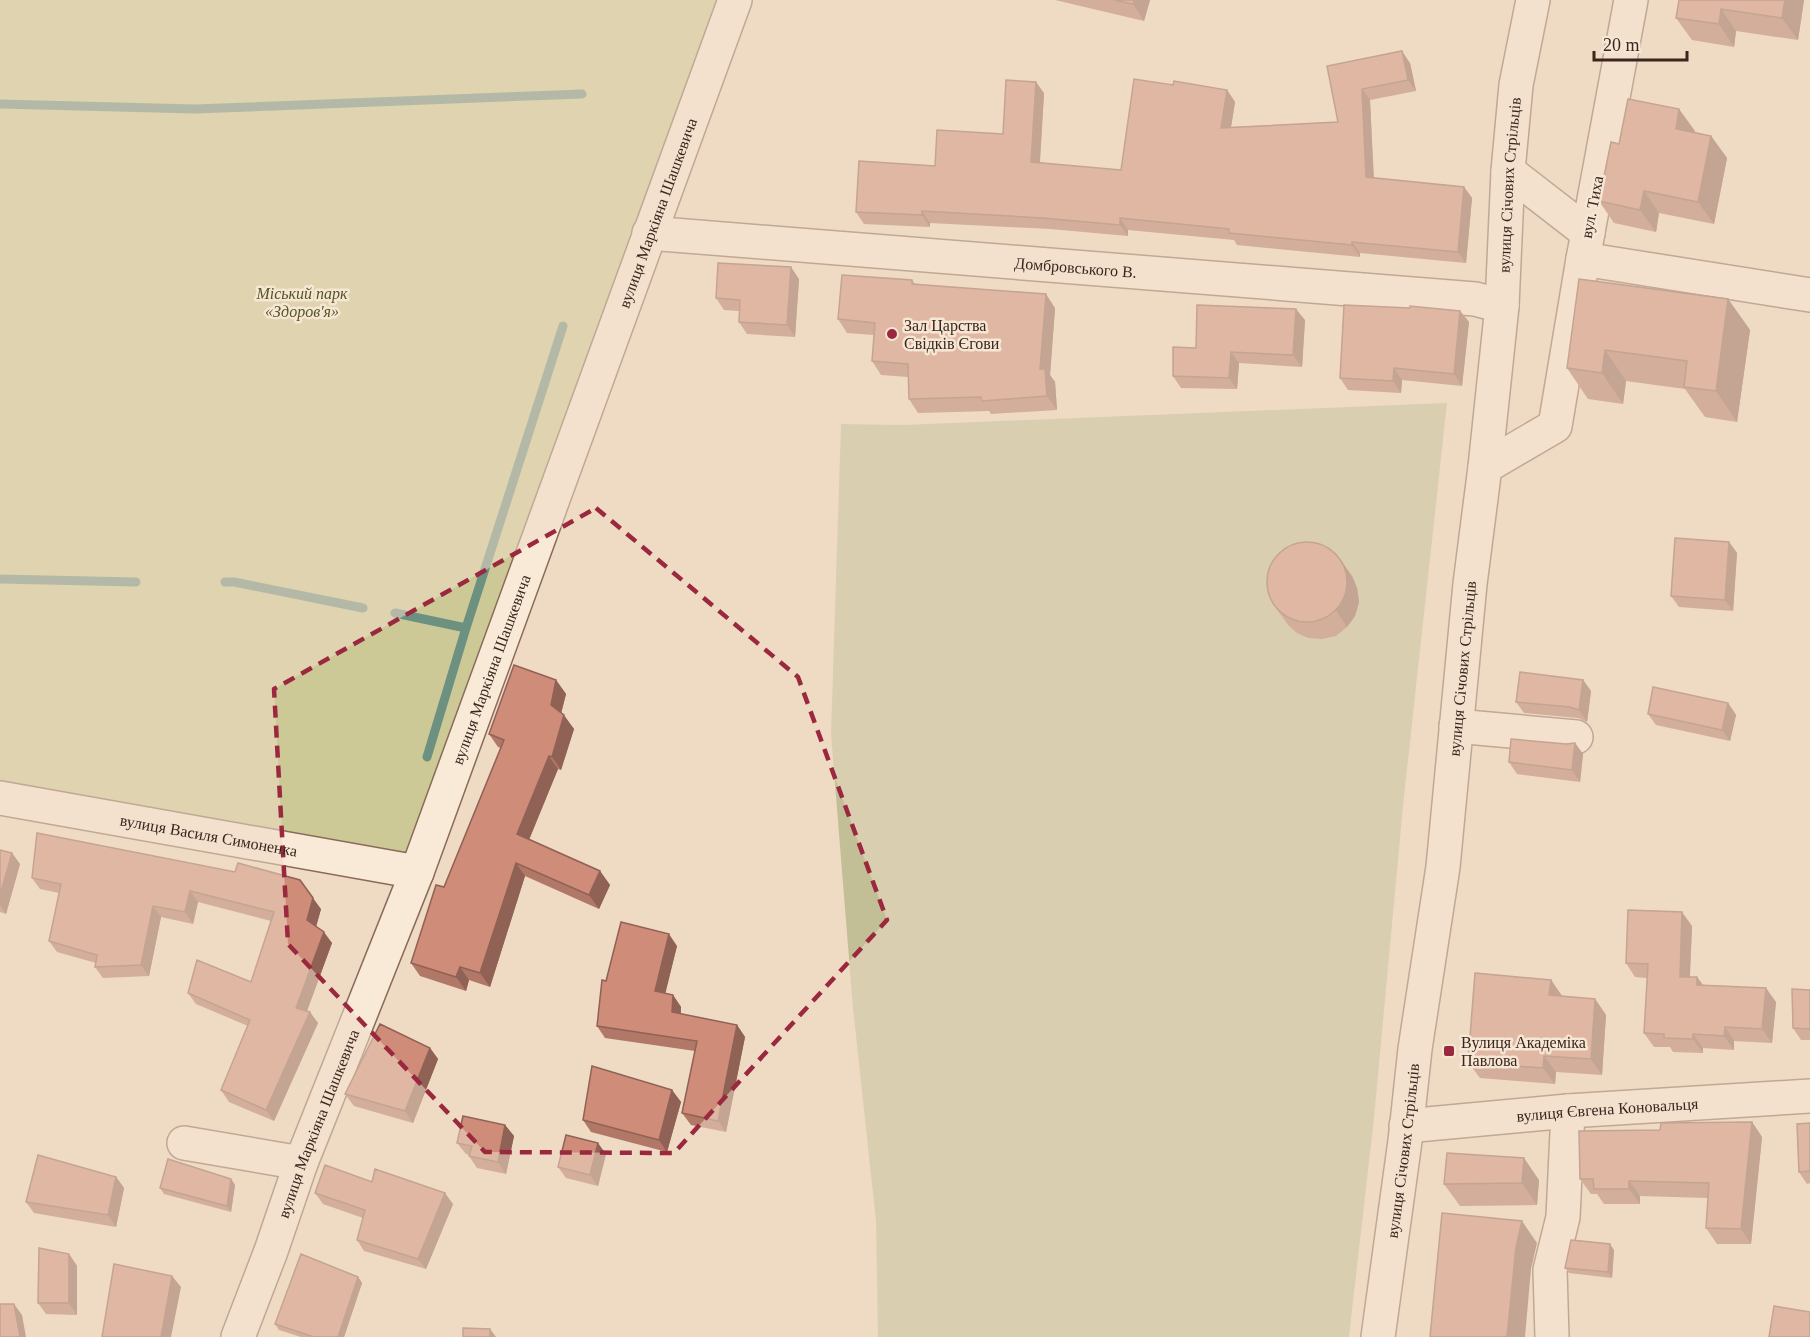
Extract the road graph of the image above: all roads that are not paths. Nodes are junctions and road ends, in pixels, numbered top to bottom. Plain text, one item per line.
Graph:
1 (735, 0) edge
2 (1533, 0) edge
3 (1631, 0) edge
4 (1508, 171) junction
5 (649, 234) junction
6 (1585, 246) junction
7 (1810, 295) edge
8 (1502, 306) junction
9 (1485, 467) junction
10 (1456, 726) junction
11 (1576, 737) dead end
12 (0, 798) edge
13 (417, 872) junction
14 (1810, 1096) edge
15 (1568, 1111) junction
16 (1406, 1126) junction
17 (184, 1143) dead end
18 (301, 1163) junction
19 (238, 1337) edge
20 (1378, 1337) edge
21 (1552, 1337) edge

1 - 5 street, вулиця Маркіяна Шашкевича
2 - 4 street, вулиця Січових Стрільців
3 - 6 street, вул. Тиха
4 - 6 street
4 - 8 street, вулиця Січових Стрільців
5 - 8 street, Домбровського В.
5 - 13 street, вулиця Маркіяна Шашкевича
6 - 7 street, вул. Тиха
6 - 9 street
8 - 9 street, вулиця Січових Стрільців
9 - 10 street, вулиця Січових Стрільців
10 - 11 street
10 - 16 street, вулиця Січових Стрільців
12 - 13 street, вулиця Василя Симоненка
13 - 18 street, вулиця Маркіяна Шашкевича
14 - 15 street, вулиця Євгена Коновальця
15 - 16 street, вулиця Євгена Коновальця
15 - 21 street
16 - 20 street, вулиця Січових Стрільців
17 - 18 street
18 - 19 street, вулиця Маркіяна Шашкевича

